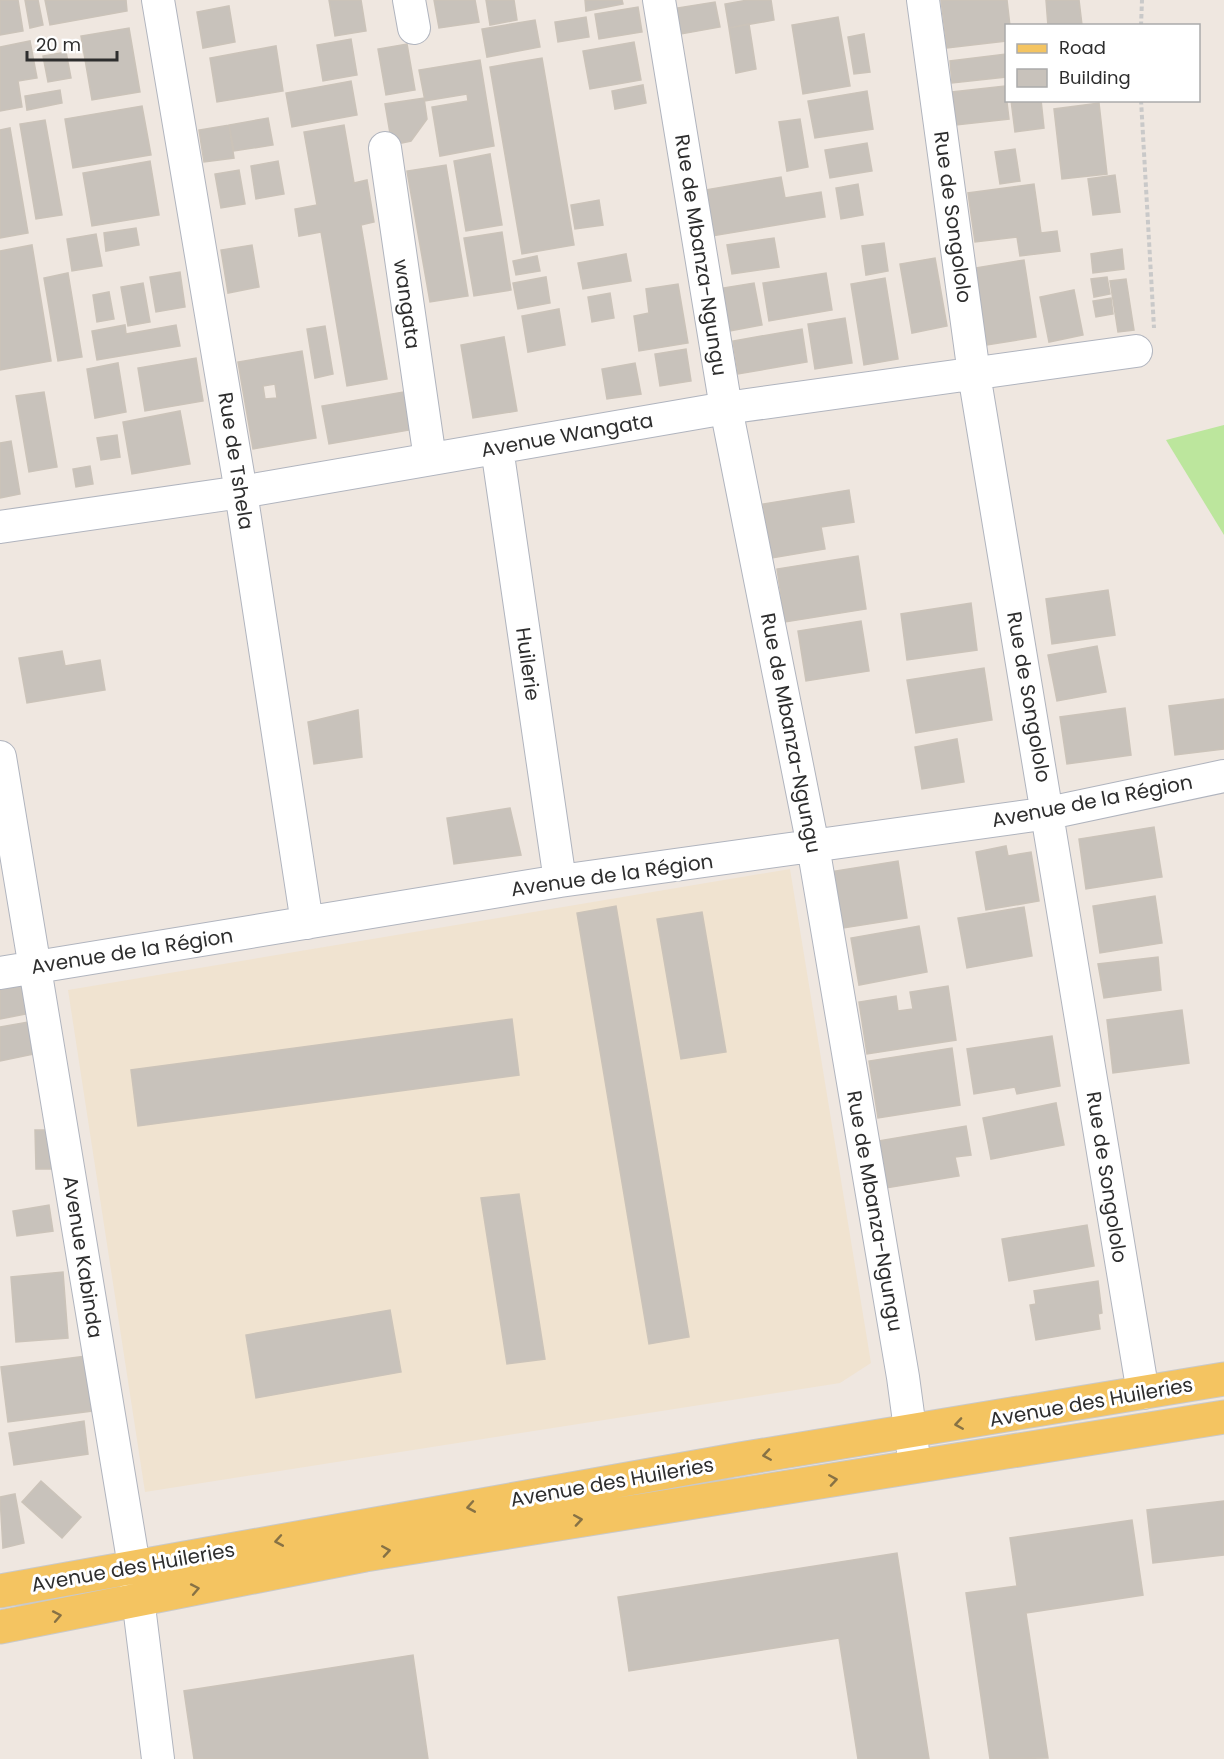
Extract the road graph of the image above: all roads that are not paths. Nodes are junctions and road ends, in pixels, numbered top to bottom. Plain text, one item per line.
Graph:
1 (158, 0) edge
2 (659, 0) edge
3 (923, 0) edge
4 (385, 148) dead end
5 (1136, 351) road end
6 (974, 374) junction
7 (726, 408) junction
8 (497, 448) junction
9 (429, 459) junction
10 (241, 492) junction
11 (0, 527) edge
12 (0, 757) edge
13 (1224, 776) edge
14 (1048, 813) junction
15 (813, 846) junction
16 (560, 881) junction
17 (307, 923) junction
18 (35, 967) junction
19 (0, 973) edge
20 (1224, 1379) edge
21 (1143, 1393) junction
22 (1224, 1417) edge
23 (910, 1431) junction
24 (915, 1466) junction
25 (134, 1566) junction
26 (0, 1591) edge
27 (137, 1600) junction
28 (0, 1627) edge
29 (158, 1759) edge

1 - 10 street, Rue de Tshela
2 - 7 street, Rue de Mbanza-Ngungu
3 - 6 street, Rue de Songololo
4 - 9 street, wangata
5 - 6 street, Avenue Wangata
6 - 7 street, Avenue Wangata
6 - 14 street, Rue de Songololo
7 - 8 street, Avenue Wangata
7 - 15 street, Rue de Mbanza-Ngungu
8 - 9 street, Avenue Wangata
8 - 16 street, Huilerie
9 - 10 street, Avenue Wangata
10 - 11 street, Avenue Wangata
10 - 17 street, Rue de Tshela
12 - 18 street, Avenue Kabinda
13 - 14 street, Avenue de la Région
14 - 15 street, Avenue de la Région
14 - 21 street, Rue de Songololo
15 - 16 street, Avenue de la Région
15 - 23 street, Rue de Mbanza-Ngungu
16 - 17 street, Avenue de la Région
17 - 18 street, Avenue de la Région
18 - 19 street, Avenue de la Région
18 - 25 street, Avenue Kabinda
20 - 21 main road, Avenue des Huileries
21 -> 23 main road, Avenue des Huileries
22 - 24 main road, Avenue des Huileries
23 - 24 street, Rue de Mbanza-Ngungu
23 -> 25 main road, Avenue des Huileries
27 -> 24 main road, Avenue des Huileries
25 - 26 main road, Avenue des Huileries
25 - 27 street, Avenue Kabinda
28 -> 27 main road, Avenue des Huileries
27 - 29 street, Avenue Kabinda

